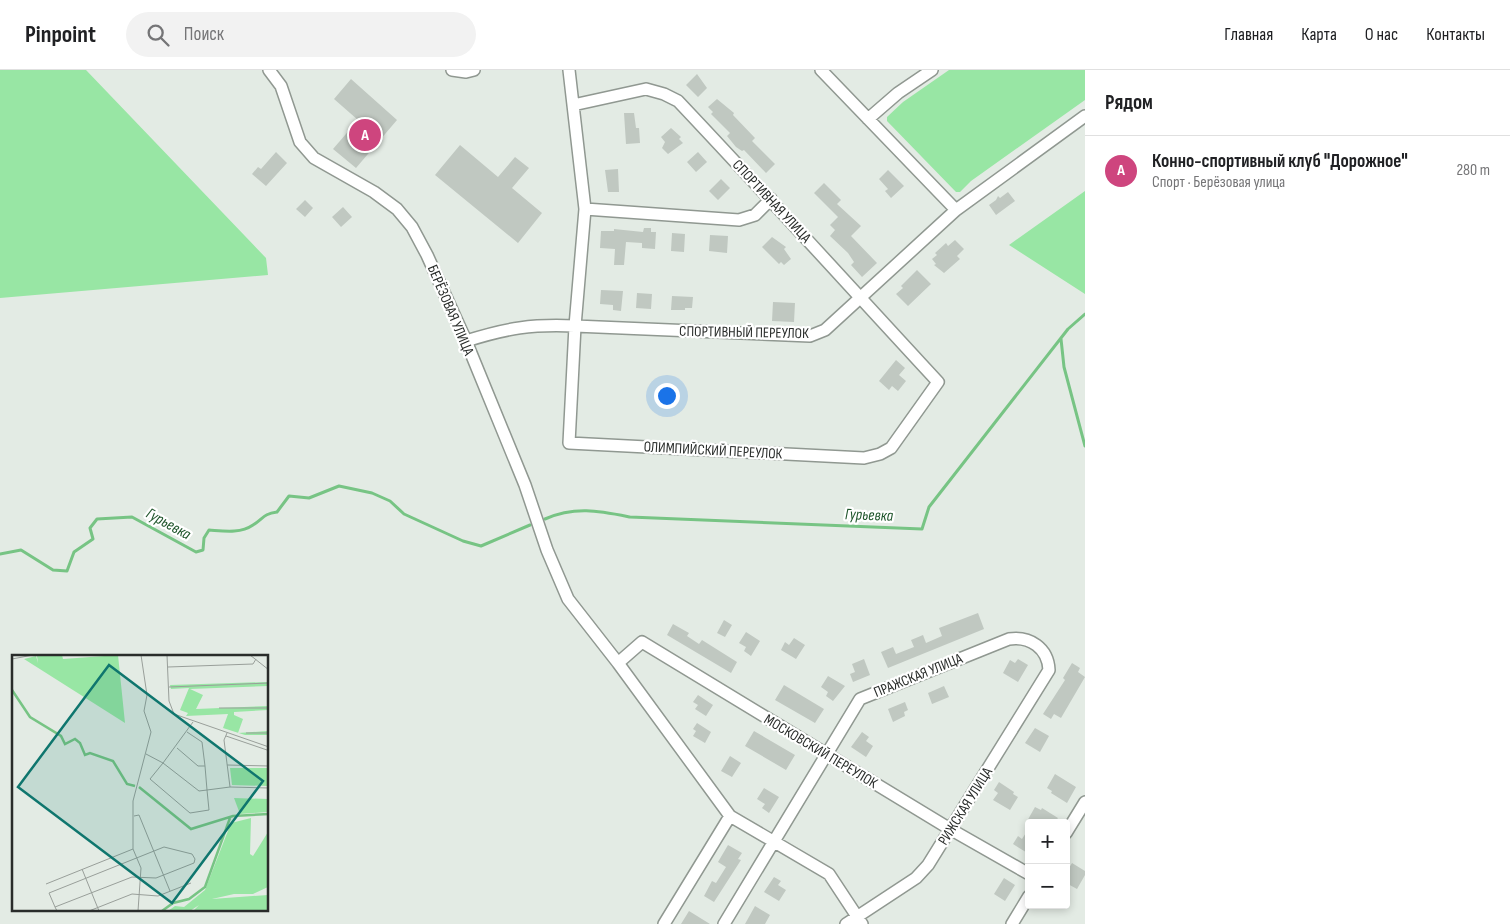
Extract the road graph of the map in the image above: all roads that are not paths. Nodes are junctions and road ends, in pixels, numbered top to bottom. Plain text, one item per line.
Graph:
1 (270, 70) edge
2 (452, 70) edge
3 (474, 70) edge
4 (569, 70) edge
5 (821, 70) edge
6 (932, 70) edge
7 (573, 105) junction
8 (1085, 116) edge
9 (868, 119) junction
10 (771, 199) junction
11 (585, 209) junction
12 (956, 210) junction
13 (860, 298) junction
14 (574, 326) junction
15 (466, 341) junction
16 (938, 382) joint
17 (1048, 658) joint
18 (618, 662) junction
19 (827, 754) junction
20 (1085, 802) edge
21 (730, 816) junction
22 (1070, 826) edge
23 (950, 829) junction
24 (774, 842) junction
25 (1025, 872) edge
26 (1025, 903) edge
27 (859, 920) edge
28 (664, 924) edge
29 (724, 924) edge
30 (846, 924) edge
31 (1012, 924) edge

1 - 15 street, БЕРЁЗОВАЯ УЛИЦА
2 - 3 street
4 - 7 street
5 - 9 street
6 - 9 street
7 - 10 street, СПОРТИВНАЯ УЛИЦА
7 - 11 street
8 - 12 street, СПОРТИВНЫЙ ПЕРЕУЛОК
9 - 12 street
10 - 11 street
10 - 13 street, СПОРТИВНАЯ УЛИЦА
11 - 14 street
12 - 13 street, СПОРТИВНЫЙ ПЕРЕУЛОК
13 - 14 street, СПОРТИВНЫЙ ПЕРЕУЛОК
13 - 16 street, СПОРТИВНАЯ УЛИЦА
14 - 15 street, СПОРТИВНЫЙ ПЕРЕУЛОК
14 - 16 street, ОЛИМПИЙСКИЙ ПЕРЕУЛОК
15 - 18 street, БЕРЁЗОВАЯ УЛИЦА
17 - 19 street, ПРАЖСКАЯ УЛИЦА
17 - 23 street, РИЖСКАЯ УЛИЦА
18 - 19 street, МОСКОВСКИЙ ПЕРЕУЛОК
18 - 21 street, БЕРЁЗОВАЯ УЛИЦА
19 - 23 street, МОСКОВСКИЙ ПЕРЕУЛОК
19 - 24 street, ПРАЖСКАЯ УЛИЦА
20 - 22 street
21 - 24 street
21 - 28 street
23 - 25 street, МОСКОВСКИЙ ПЕРЕУЛОК
23 - 27 street, РИЖСКАЯ УЛИЦА
24 - 27 street
24 - 29 street, ПРАЖСКАЯ УЛИЦА
26 - 31 street
27 - 30 street, РИЖСКАЯ УЛИЦА

